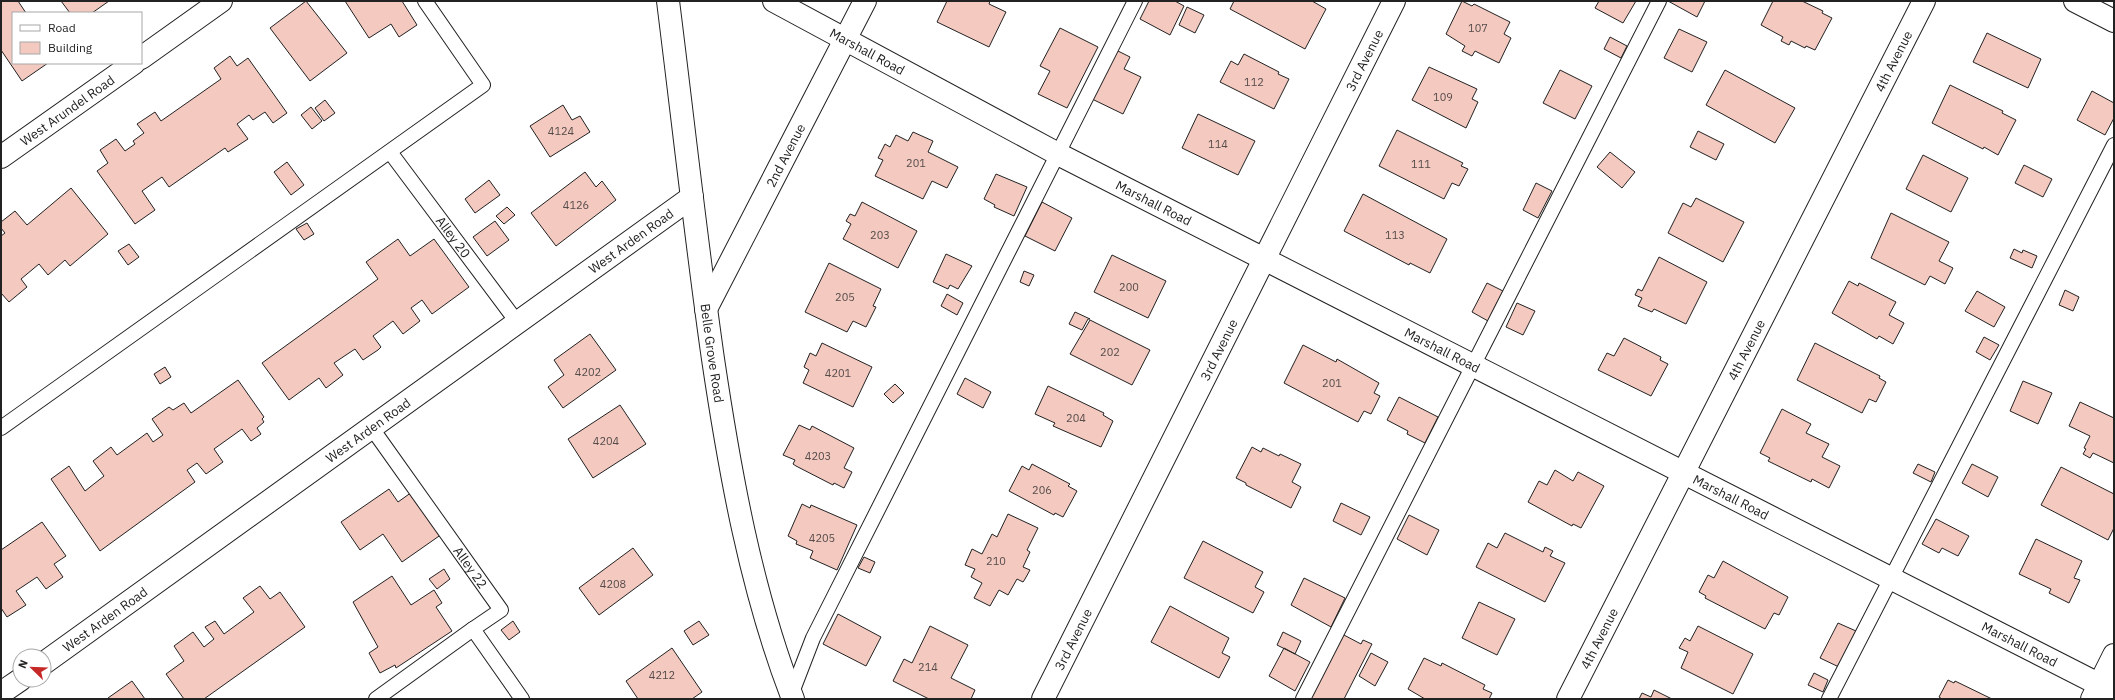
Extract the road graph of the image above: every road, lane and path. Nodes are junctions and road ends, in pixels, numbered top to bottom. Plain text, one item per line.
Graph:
1 (221, 1) edge
2 (425, 1) edge
3 (668, 1) edge
4 (774, 1) edge
5 (865, 1) edge
6 (1134, 1) edge
7 (1394, 1) edge
8 (1659, 1) edge
9 (1924, 1) edge
10 (2075, 1) edge
11 (2114, 21) edge
12 (846, 39) junction
13 (142, 57) edge
14 (133, 64) edge
15 (2114, 145) edge
16 (390, 152) junction
17 (1058, 154) junction
18 (1, 157) edge
19 (692, 197) junction
20 (1265, 259) junction
21 (706, 309) junction
22 (517, 322) junction
23 (1473, 365) junction
24 (1, 428) edge
25 (371, 428) junction
26 (1683, 473) junction
27 (1891, 579) junction
28 (473, 630) junction
29 (2114, 656) edge
30 (52, 657) edge
31 (12, 686) edge
32 (2102, 692) edge
33 (1, 694) edge
34 (791, 698) edge
35 (376, 699) edge
36 (522, 699) edge
37 (1043, 699) edge
38 (1303, 699) edge
39 (1568, 699) edge
40 (1829, 699) edge

1 - 13 street
2 - 16 lane
3 - 19 street, Belle Grove Road
4 - 12 street, Marshall Road
5 - 12 street, 2nd Avenue
6 - 17 lane
7 - 20 street, 3rd Avenue
8 - 23 lane
9 - 26 street, 4th Avenue
10 - 11 street
12 - 17 street, Marshall Road
12 - 21 street, 2nd Avenue
14 - 18 street, West Arundel Road
15 - 27 lane
16 - 22 lane, Alley 20
16 - 24 lane
17 - 20 street, Marshall Road
17 - 34 lane
19 - 21 street, Belle Grove Road
19 - 22 street, West Arden Road
20 - 23 street, Marshall Road
20 - 37 street, 3rd Avenue
21 - 34 street, Belle Grove Road
22 - 25 street, West Arden Road
23 - 26 street, Marshall Road
23 - 38 lane
25 - 28 lane, Alley 22
25 - 30 street, West Arden Road
26 - 27 street, Marshall Road
26 - 39 street, 4th Avenue
27 - 32 street, Marshall Road
27 - 40 lane
28 - 35 lane
28 - 36 lane
29 - 32 street
31 - 33 street

